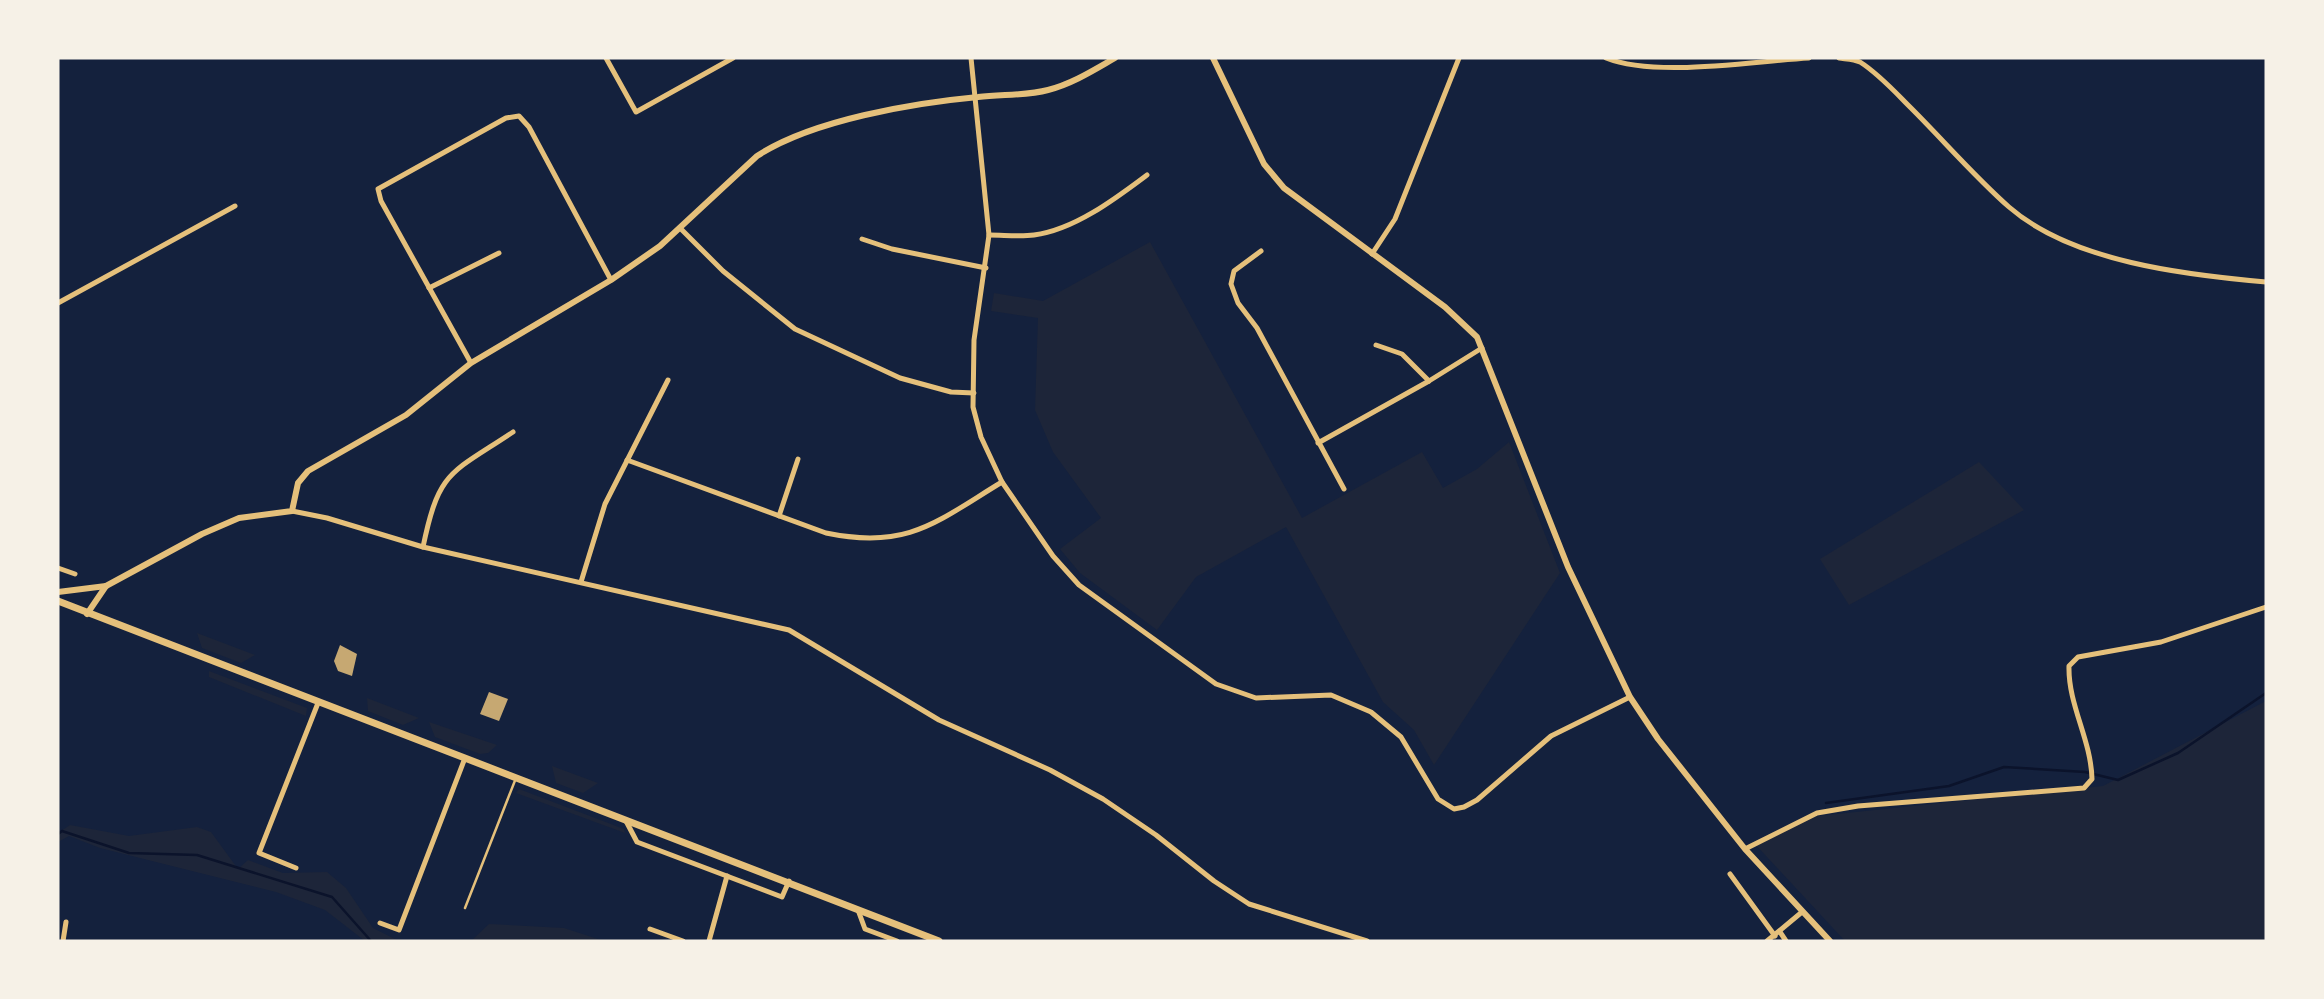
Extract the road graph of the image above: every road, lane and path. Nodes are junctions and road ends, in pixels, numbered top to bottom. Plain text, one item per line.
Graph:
1 (606, 58) edge
2 (733, 58) edge
3 (971, 58) edge
4 (1115, 58) edge
5 (1213, 58) edge
6 (1459, 58) edge
7 (1606, 58) edge
8 (1809, 58) edge
9 (1839, 58) edge
10 (977, 97) junction
11 (1147, 175) dead end
12 (235, 206) dead end
13 (680, 228) junction
14 (989, 235) junction
15 (862, 239) dead end
16 (1261, 251) dead end
17 (499, 253) dead end
18 (1372, 254) junction
19 (986, 268) junction
20 (611, 280) junction
21 (2266, 282) edge
22 (429, 288) junction
23 (58, 303) edge
24 (1376, 345) dead end
25 (1483, 347) junction
26 (471, 363) junction
27 (668, 380) dead end
28 (1429, 382) junction
29 (974, 393) junction
30 (513, 432) dead end
31 (1318, 443) junction
32 (798, 459) dead end
33 (626, 460) junction
34 (1002, 482) junction
35 (1344, 489) dead end
36 (292, 511) junction
37 (779, 516) junction
38 (423, 547) junction
39 (58, 568) edge
40 (75, 575) dead end
41 (581, 582) junction
42 (106, 586) junction
43 (58, 592) edge
44 (58, 601) edge
45 (2266, 607) edge
46 (87, 614) junction
47 (1630, 697) junction
48 (318, 703) junction
49 (465, 758) junction
50 (516, 778) junction
51 (625, 819) junction
52 (1745, 849) junction
53 (296, 868) dead end
54 (1730, 874) dead end
55 (727, 876) junction
56 (789, 881) junction
57 (857, 907) junction
58 (465, 908) dead end
59 (1802, 912) junction
60 (66, 922) dead end
61 (380, 923) dead end
62 (650, 929) dead end
63 (1777, 934) junction
64 (63, 941) edge
65 (683, 941) edge
66 (709, 941) edge
67 (897, 941) edge
68 (939, 941) edge
69 (1367, 941) edge
70 (1767, 941) edge
71 (1786, 941) edge
72 (1830, 941) edge

1 - 2 street
3 - 10 street
4 - 10 street
5 - 18 street
6 - 18 street
7 - 8 street
9 - 21 street
10 - 13 street
10 - 14 street
11 - 14 street
12 - 23 street
13 - 20 street
13 - 29 street
14 - 19 street
15 - 19 street
16 - 31 street
17 - 22 street
18 - 25 street
19 - 29 street
20 - 22 street
20 - 26 street
22 - 26 street
24 - 28 street
25 - 28 street
25 - 47 street
26 - 36 street
27 - 33 street
28 - 31 street
29 - 34 street
30 - 38 street
31 - 35 street
32 - 37 street
33 - 37 street
33 - 41 street
34 - 37 street
34 - 47 street
36 - 38 street
36 - 42 street
38 - 41 street
39 - 40 street
41 - 69 street
42 - 43 street
42 - 46 street
44 - 46 main road
45 - 52 street
46 - 48 main road
47 - 52 street
48 - 49 main road
48 - 53 street
49 - 50 main road
49 - 61 street
50 - 51 main road
50 - 58 lane
51 - 55 street
51 - 56 main road
52 - 59 street
54 - 63 street
55 - 56 street
55 - 66 street
56 - 57 main road
57 - 67 street
57 - 68 main road
59 - 63 street
59 - 72 street
60 - 64 street
62 - 65 street
63 - 70 street
63 - 71 street

